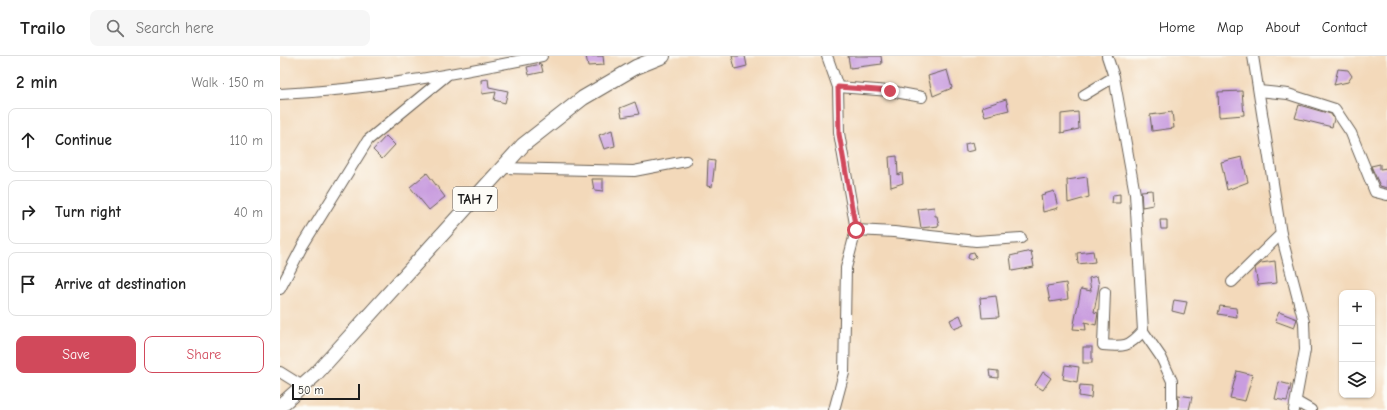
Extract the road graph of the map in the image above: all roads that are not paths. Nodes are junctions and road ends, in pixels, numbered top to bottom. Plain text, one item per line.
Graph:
1 (542, 56) edge
2 (663, 56) edge
3 (827, 56) edge
4 (1107, 56) edge
5 (1253, 56) edge
6 (446, 76) junction
7 (1114, 77) junction
8 (838, 87) junction
9 (1259, 90) junction
10 (280, 94) edge
11 (1084, 95) dead end
12 (922, 97) dead end
13 (686, 161) dead end
14 (503, 168) junction
15 (1387, 195) edge
16 (856, 230) junction
17 (1281, 234) junction
18 (1021, 238) dead end
19 (1232, 282) dead end
20 (280, 289) edge
21 (1105, 292) dead end
22 (1143, 331) junction
23 (282, 374) edge
24 (304, 387) junction
25 (280, 406) edge
26 (1296, 406) edge
27 (834, 410) edge
28 (1172, 410) edge
29 (1311, 410) edge

1 - 6 street
2 - 14 highway, TAH 7
3 - 8 street
4 - 7 street
5 - 9 street
6 - 10 street
6 - 20 street
7 - 11 street
7 - 22 street
8 - 12 street
8 - 16 street
9 - 15 street
9 - 17 street
13 - 14 street
14 - 24 highway, TAH 7
16 - 18 street
16 - 27 street
17 - 19 street
17 - 26 street
21 - 22 street
22 - 28 street
23 - 24 street
24 - 25 highway, TAH 7
26 - 29 street

